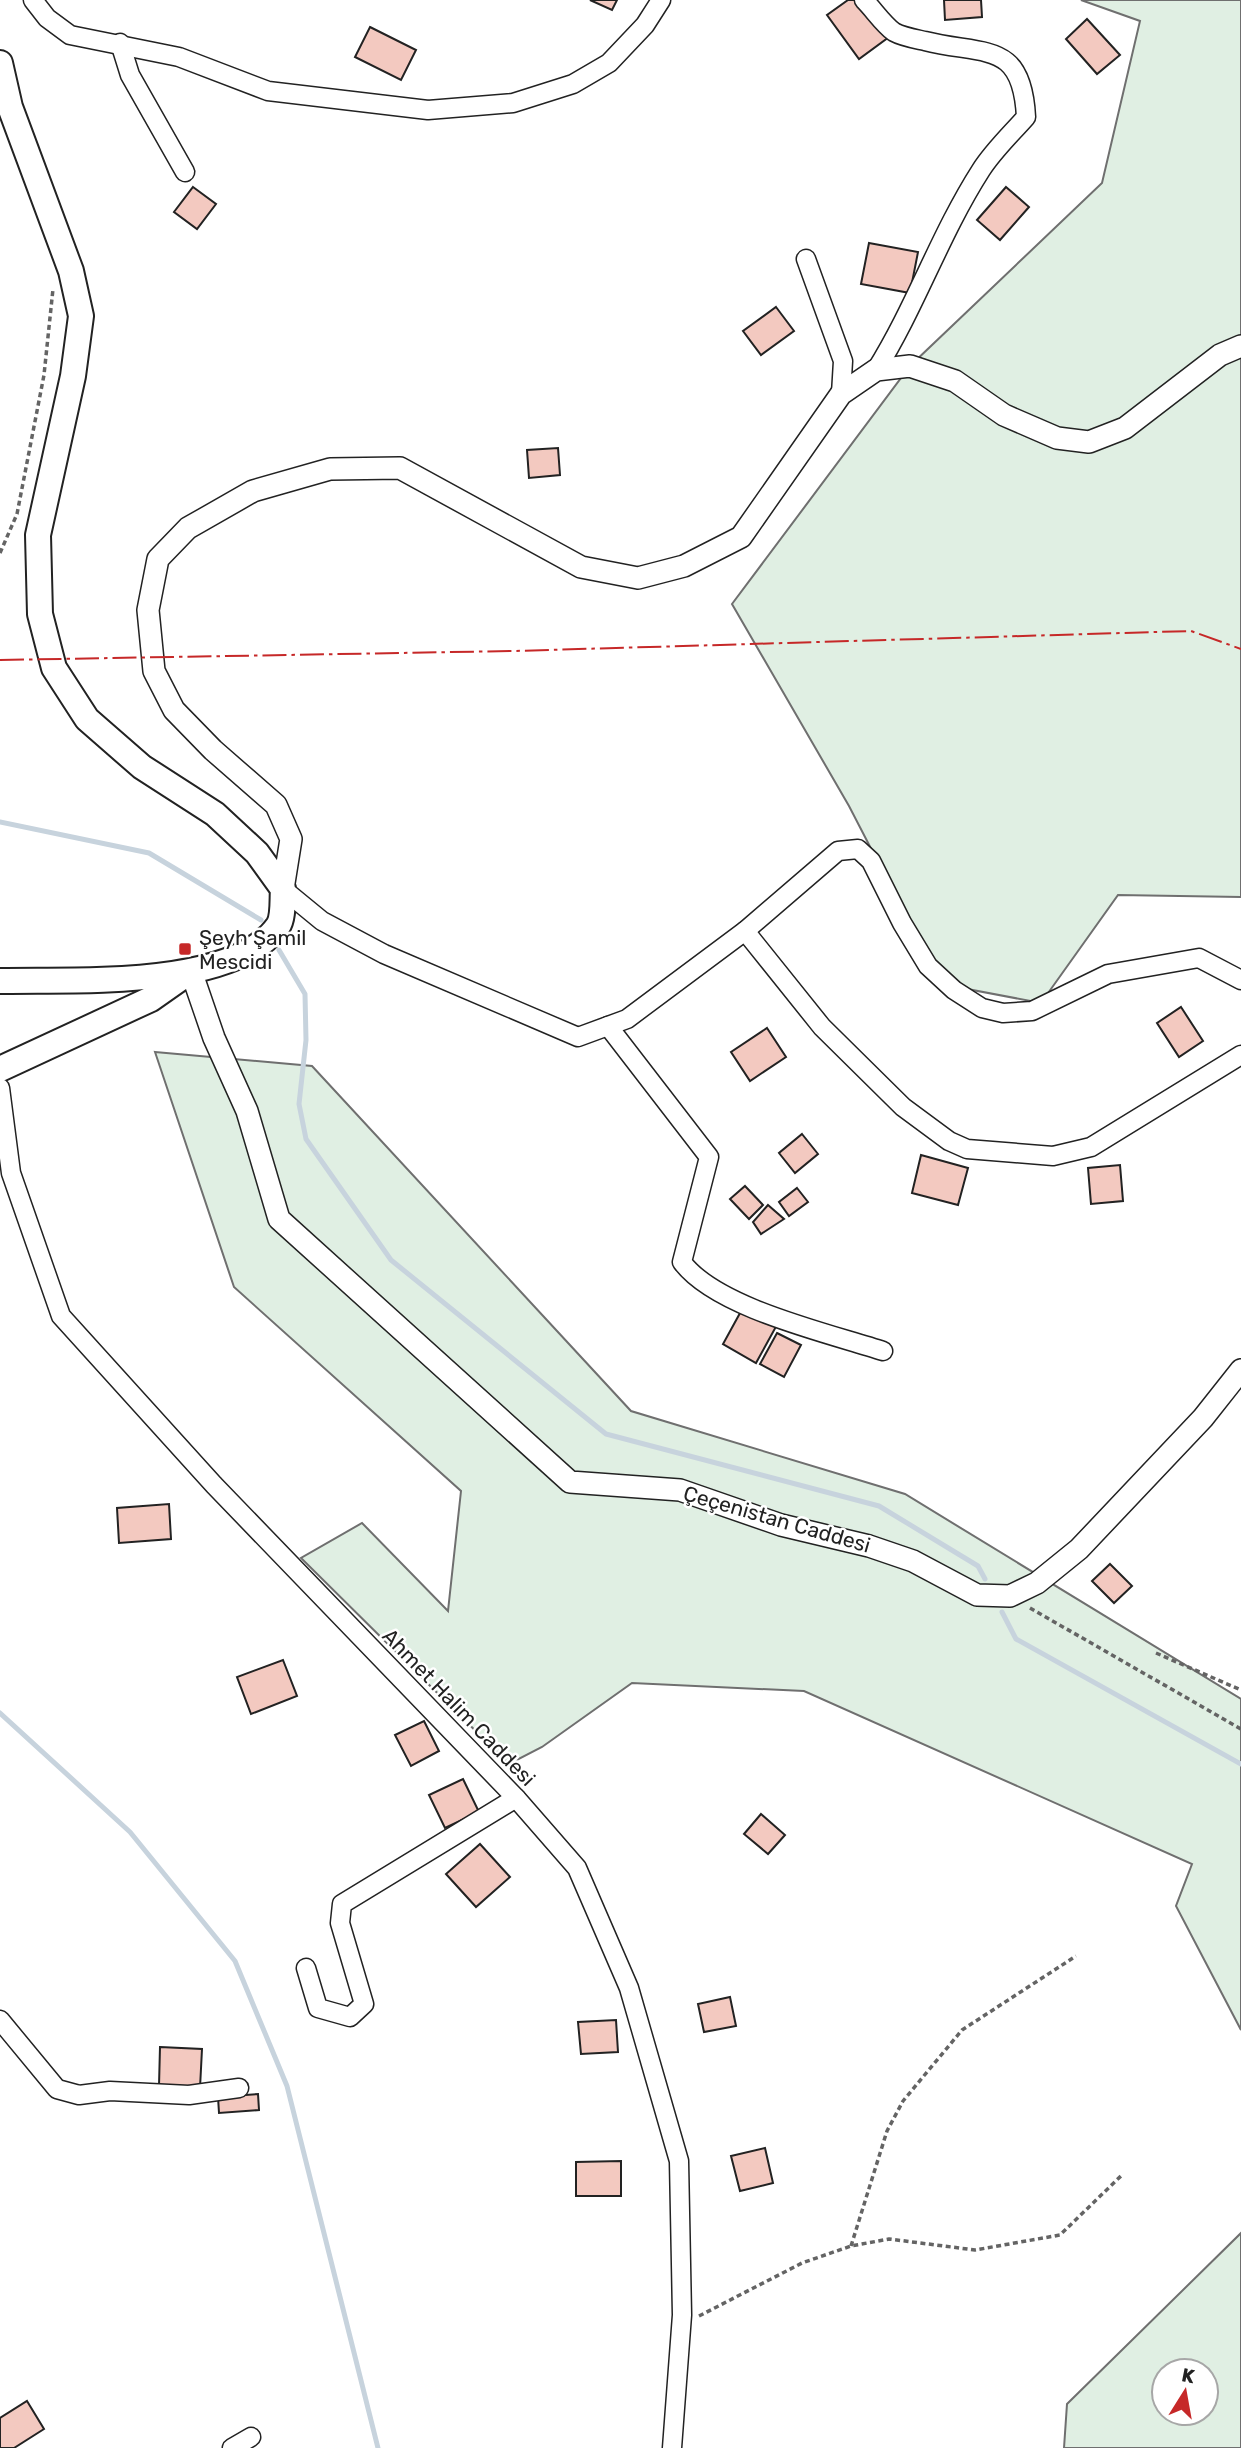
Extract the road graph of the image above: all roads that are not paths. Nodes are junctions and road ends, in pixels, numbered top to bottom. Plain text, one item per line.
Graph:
1 (33, 0) edge
2 (661, 0) edge
3 (864, 0) edge
4 (120, 43) junction
5 (0, 63) edge
6 (185, 172) dead end
7 (806, 259) dead end
8 (1241, 346) edge
9 (876, 370) junction
10 (841, 394) junction
11 (283, 889) junction
12 (745, 931) junction
13 (191, 971) junction
14 (1241, 980) edge
15 (0, 981) edge
16 (608, 1026) junction
17 (1241, 1055) edge
18 (0, 1069) edge
19 (0, 1088) edge
20 (883, 1351) dead end
21 (1241, 1370) edge
22 (516, 1798) junction
23 (306, 1968) dead end
24 (0, 2020) edge
25 (239, 2088) dead end
26 (251, 2437) dead end
27 (232, 2448) edge
28 (672, 2448) edge

1 - 4 street
2 - 4 street
3 - 9 street
4 - 6 street
5 - 11 main road
7 - 10 street
8 - 9 street
9 - 10 street
10 - 11 street
11 - 13 main road
11 - 16 street
12 - 14 street
12 - 16 street
12 - 17 street
13 - 15 main road
13 - 18 main road
13 - 21 street, Çeçenistan Caddesi
16 - 20 street
19 - 22 street, Ahmet Halim Caddesi
22 - 23 street
22 - 28 street, Ahmet Halim Caddesi
24 - 25 street
26 - 27 street

